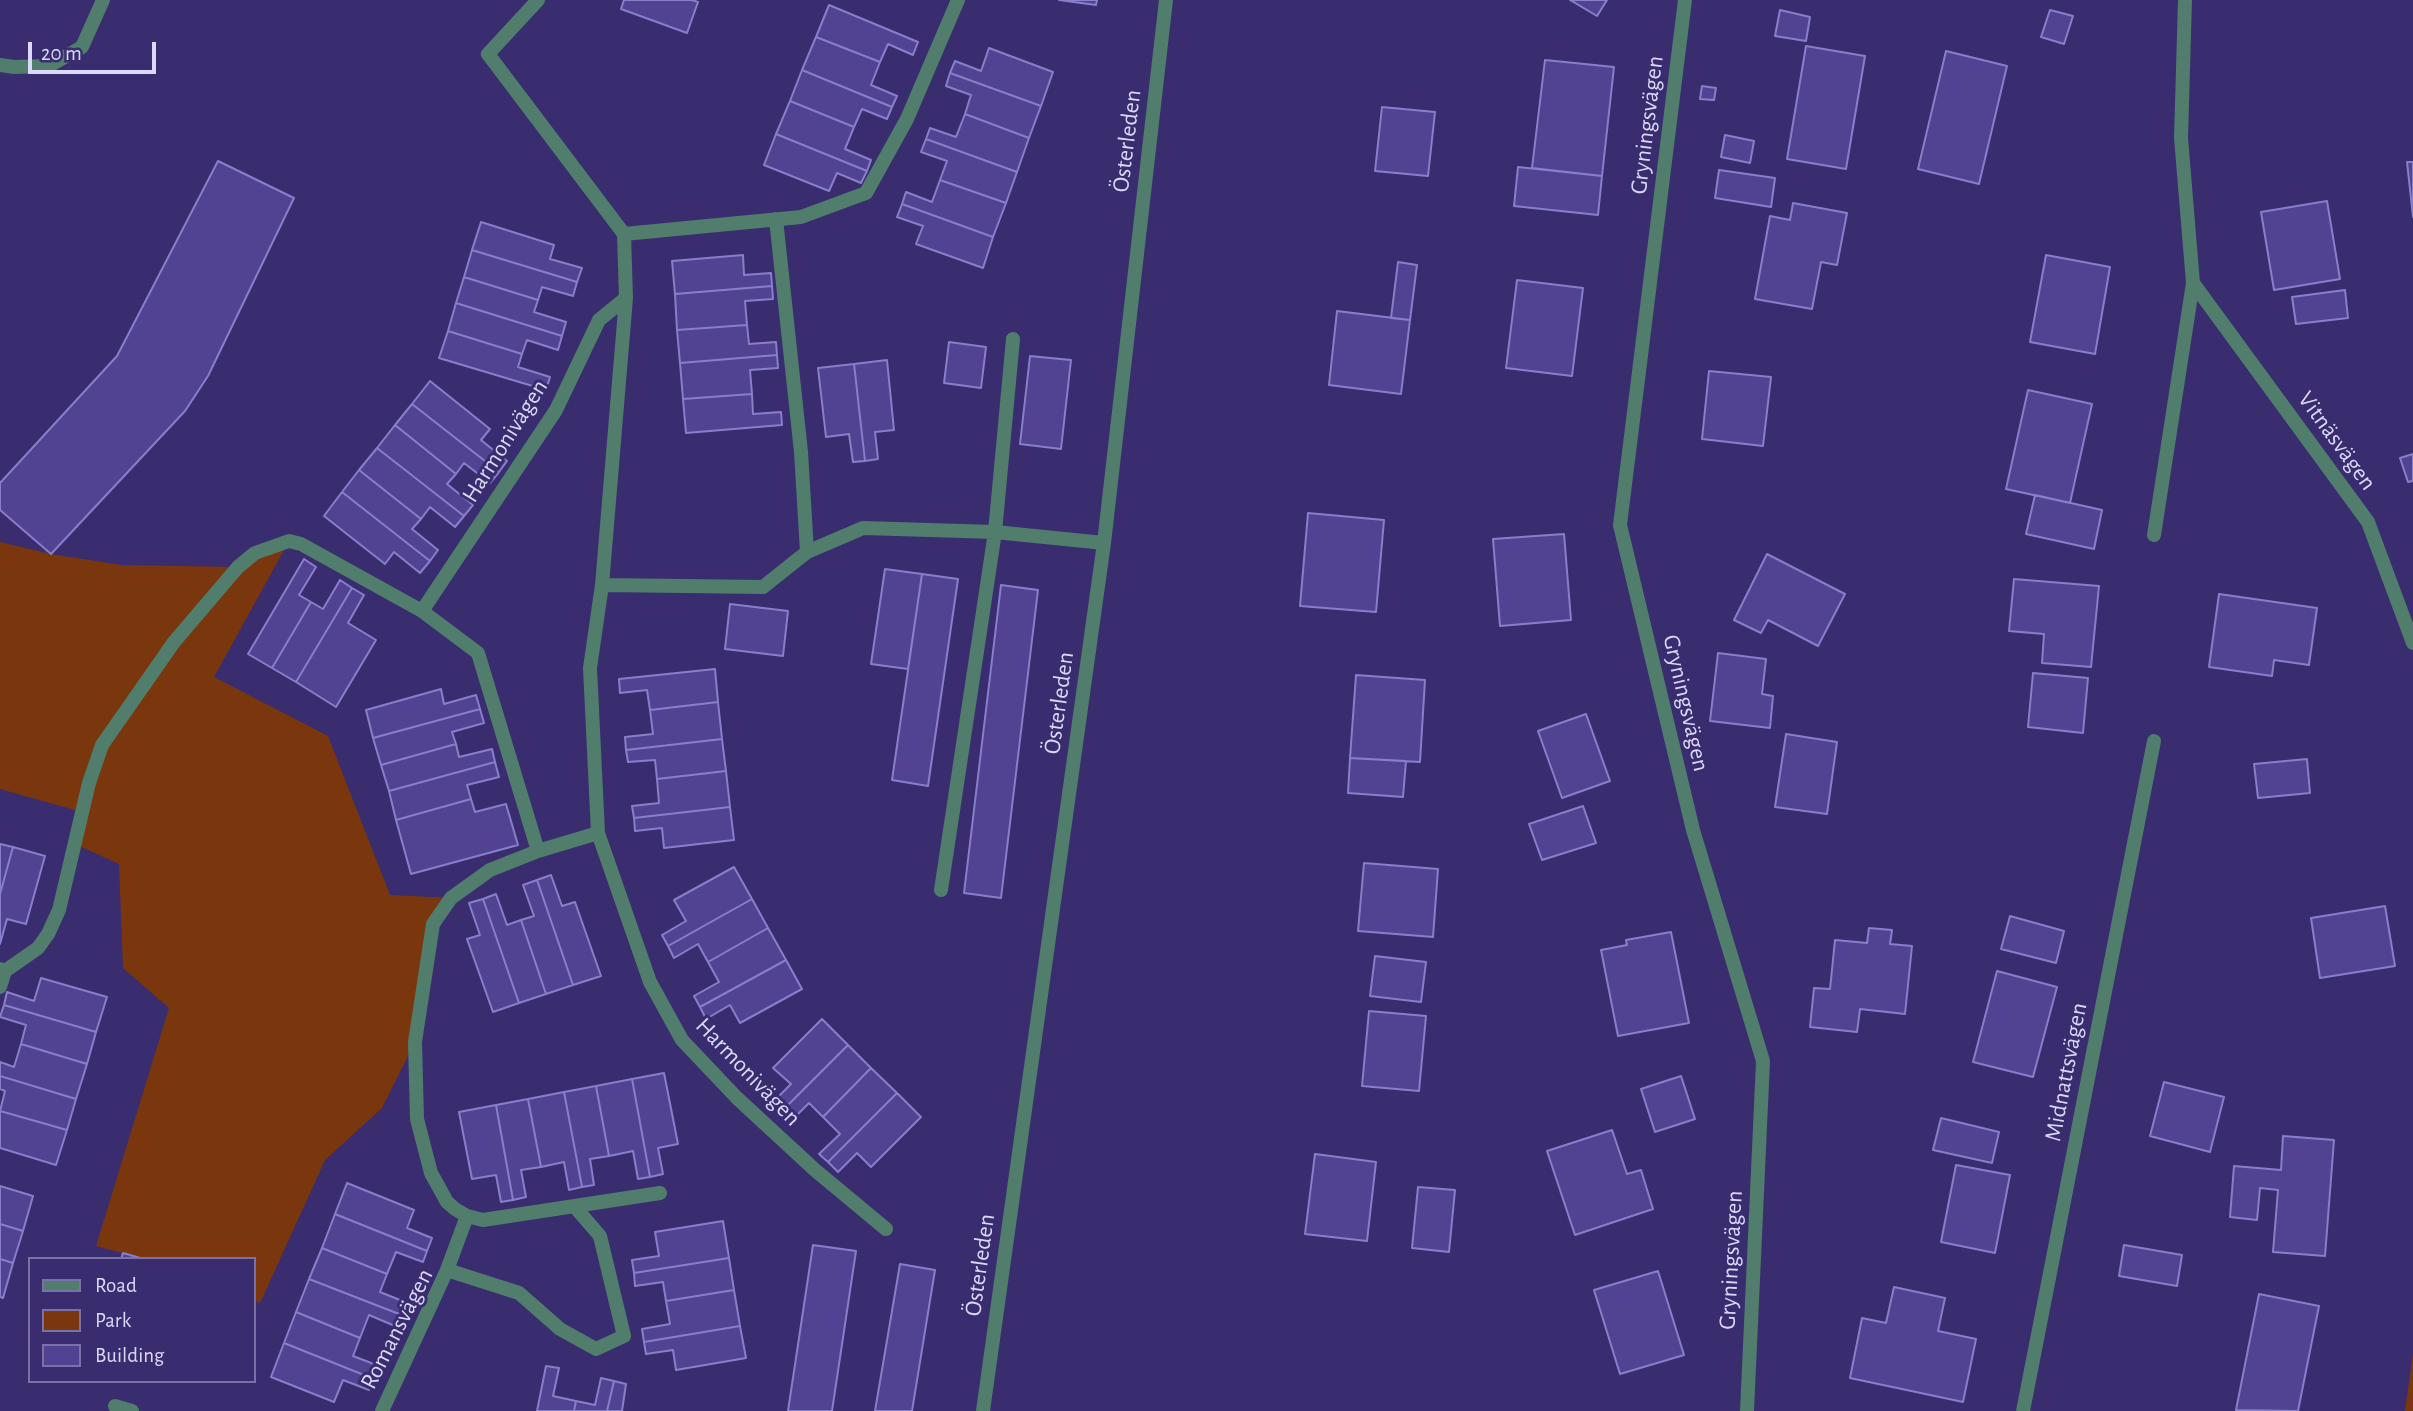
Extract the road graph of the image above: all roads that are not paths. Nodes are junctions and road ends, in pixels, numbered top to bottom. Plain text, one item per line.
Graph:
1 (103, 0) edge
2 (538, 0) edge
3 (958, 0) edge
4 (1166, 0) edge
5 (1685, 0) edge
6 (2185, 0) edge
7 (0, 65) edge
8 (776, 219) junction
9 (624, 234) junction
10 (2193, 282) junction
11 (626, 298) junction
12 (1013, 340) dead end
13 (995, 532) junction
14 (2154, 535) dead end
15 (1104, 543) junction
16 (807, 552) junction
17 (603, 585) junction
18 (422, 611) junction
19 (2413, 643) edge
20 (2154, 741) dead end
21 (598, 833) junction
22 (538, 851) junction
23 (941, 890) dead end
24 (3, 970) edge
25 (0, 987) edge
26 (660, 1193) dead end
27 (575, 1207) junction
28 (467, 1216) junction
29 (886, 1228) dead end
30 (447, 1270) junction
31 (115, 1406) dead end
32 (132, 1411) edge
33 (382, 1411) edge
34 (983, 1411) edge
35 (1747, 1411) edge
36 (2023, 1411) edge

1 - 7 street
2 - 9 street
3 - 8 street
4 - 15 street, Österleden
5 - 35 street, Gryningsvägen
6 - 10 street
8 - 9 street
8 - 16 street
9 - 11 street, Harmonivägen
10 - 14 street
10 - 19 street, Vitnäsvägen
11 - 17 street, Harmonivägen
11 - 18 street, Harmonivägen
12 - 13 street
13 - 15 street
13 - 16 street
13 - 23 street
15 - 34 street, Österleden
16 - 17 street
17 - 21 street, Harmonivägen
18 - 22 street
18 - 24 street
20 - 36 street, Midnattsvägen
21 - 22 street
21 - 29 street, Harmonivägen
22 - 28 street
24 - 25 street
26 - 27 street
27 - 28 street
27 - 30 street, Romansvägen
28 - 30 street
30 - 33 street, Romansvägen
31 - 32 street

